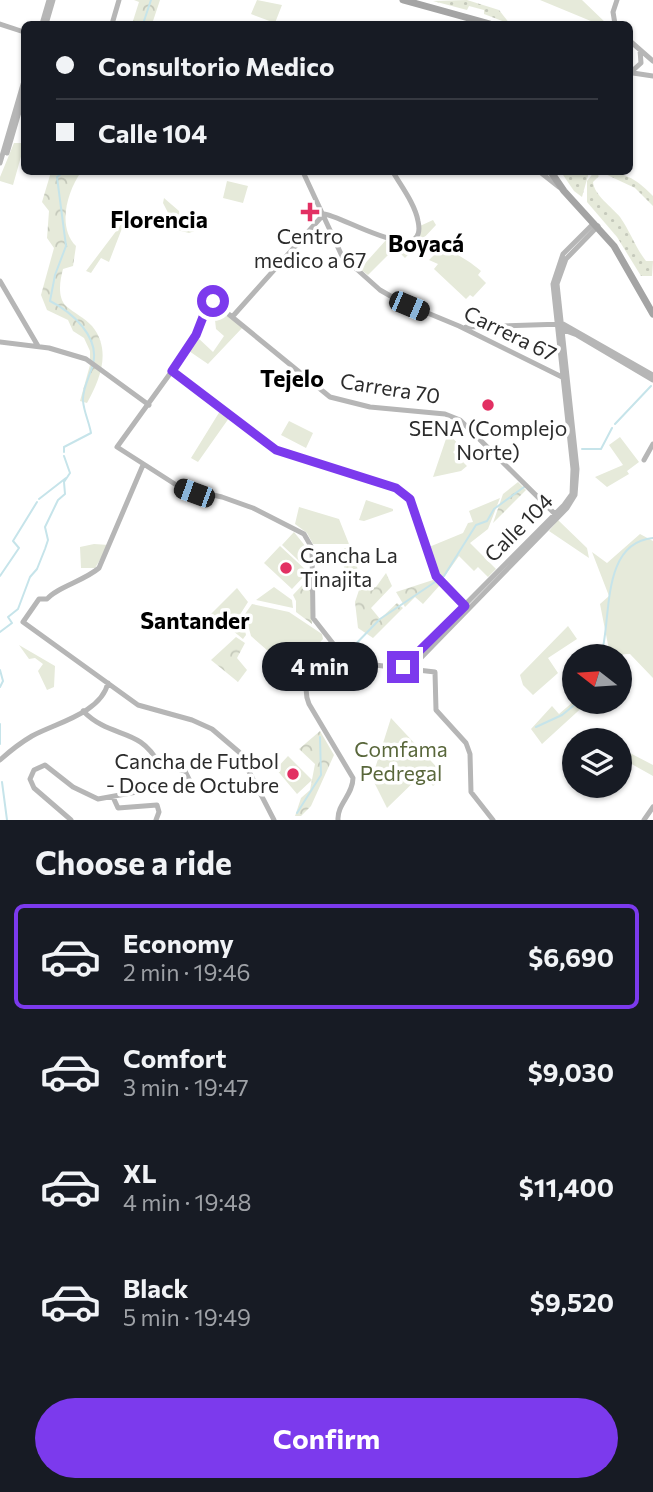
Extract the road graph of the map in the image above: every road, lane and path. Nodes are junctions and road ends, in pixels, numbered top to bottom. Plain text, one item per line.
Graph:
1 (51, 0) edge
2 (119, 0) edge
3 (403, 0) edge
4 (416, 0) edge
5 (617, 0) edge
6 (45, 21) edge
7 (113, 21) edge
8 (479, 21) edge
9 (489, 21) edge
10 (614, 21) edge
11 (0, 24) edge
12 (21, 31) edge
13 (633, 43) edge
14 (640, 49) junction
15 (653, 61) edge
16 (633, 70) edge
17 (633, 73) edge
18 (653, 76) edge
19 (21, 91) edge
20 (21, 102) edge
21 (1, 159) edge
22 (305, 175) edge
23 (394, 175) edge
24 (544, 175) edge
25 (556, 175) edge
26 (556, 175) edge
27 (564, 191) junction
28 (322, 209) junction
29 (596, 224) junction
30 (0, 281) edge
31 (653, 306) edge
32 (653, 314) edge
33 (233, 316) junction
34 (459, 326) junction
35 (559, 326) junction
36 (0, 342) edge
37 (38, 346) junction
38 (172, 371) junction
39 (564, 378) junction
40 (653, 378) edge
41 (149, 405) junction
42 (653, 444) edge
43 (644, 460) dead end
44 (143, 465) junction
45 (557, 515) junction
46 (467, 608) junction
47 (345, 662) junction
48 (403, 667) junction
49 (412, 667) junction
50 (108, 683) junction
51 (83, 710) junction
52 (0, 760) edge
53 (113, 797) junction
54 (653, 807) edge
55 (71, 820) edge
56 (156, 820) edge
57 (274, 820) edge
58 (338, 820) edge
59 (493, 820) edge
60 (644, 820) edge

1 - 6 main road
2 - 7 main road
3 - 8 main road
4 - 9 main road
5 - 10 main road
11 - 12 main road
13 - 14 main road
14 - 15 main road
14 - 16 main road
17 - 18 main road
19 - 21 main road
20 - 21 main road
22 - 28 main road, Carrera 67
23 - 28 main road
24 - 27 main road
25 - 27 main road
26 - 31 main road
27 - 29 main road
28 - 33 main road
28 - 34 main road, Carrera 67
29 - 32 main road
29 - 35 main road, Calle 104
30 - 37 main road
33 - 38 main road, Carrera 70
33 - 45 main road, Carrera 70
34 - 35 main road
34 - 39 main road, Carrera 67
35 - 39 main road, Calle 104
35 - 40 main road
36 - 37 main road
37 - 41 main road
38 - 41 main road
38 - 46 main road
39 - 45 main road, Calle 104
41 - 44 main road
42 - 43 main road
44 - 47 main road
44 - 50 main road
45 - 46 main road, Calle 104
46 - 48 main road, Calle 104
46 - 49 main road, Calle 104
47 - 48 main road
47 - 58 main road
48 - 49 main road
49 - 59 main road
50 - 51 main road
50 - 57 main road
51 - 52 main road
51 - 53 main road
53 - 55 main road
53 - 56 main road
54 - 60 main road

